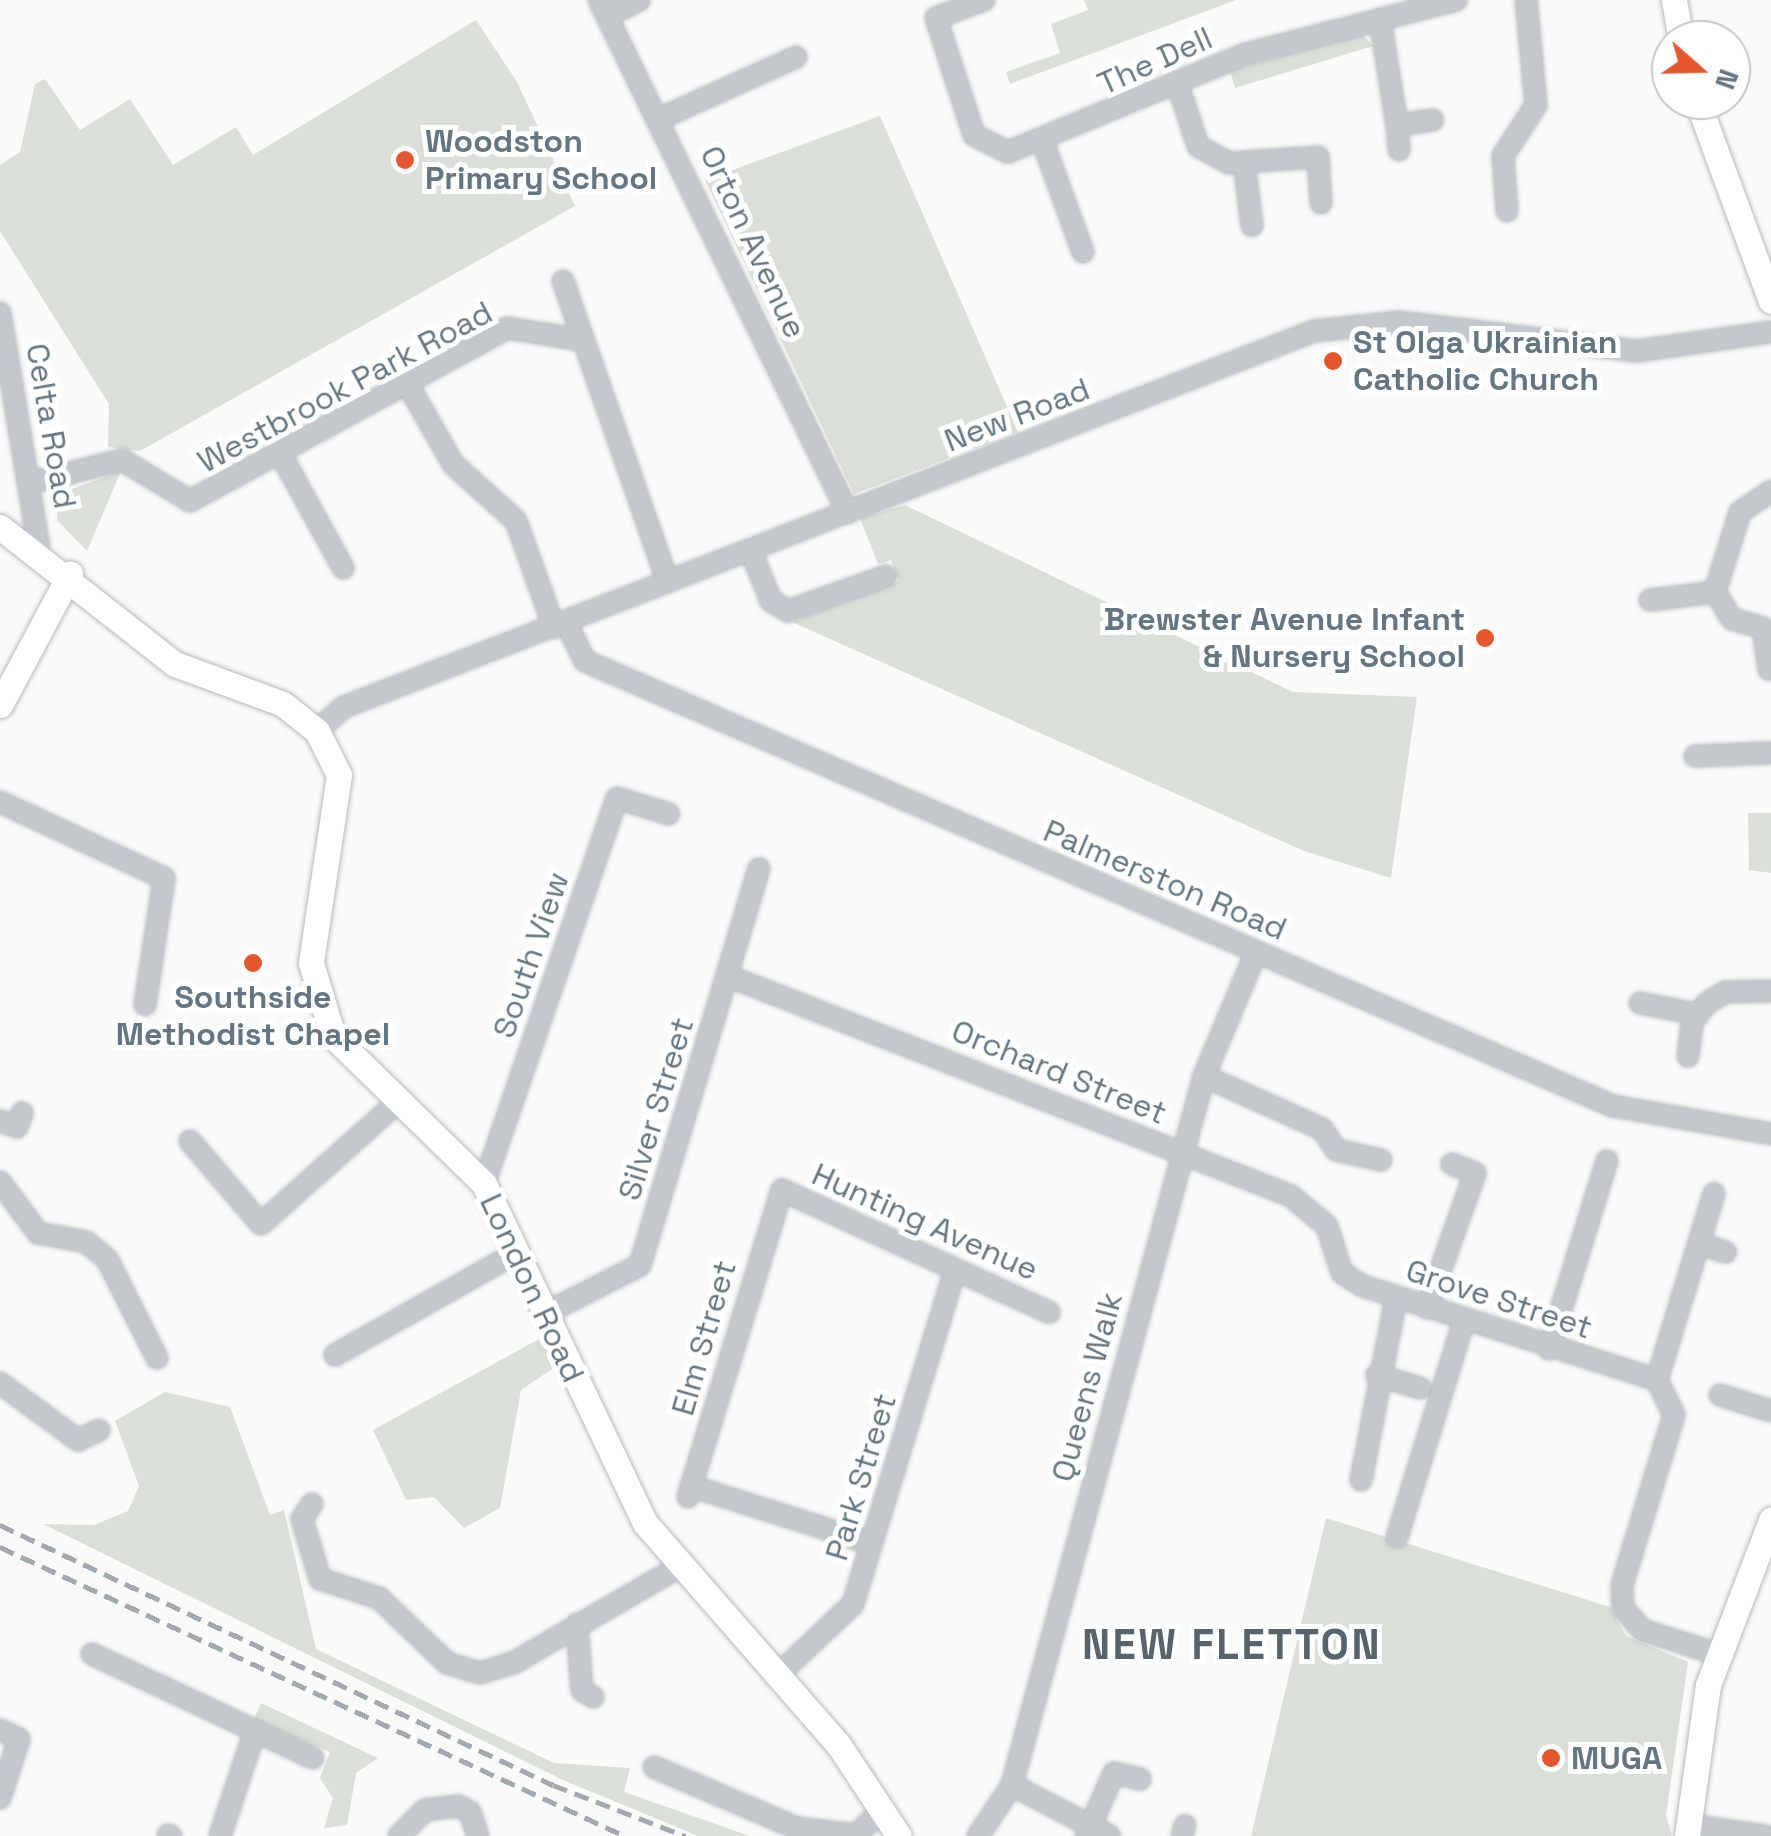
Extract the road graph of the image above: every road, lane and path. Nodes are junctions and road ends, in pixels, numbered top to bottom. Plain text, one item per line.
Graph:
1 (639, 0) edge
2 (984, 0) edge
3 (1456, 0) edge
4 (1526, 0) edge
5 (1409, 6) edge
6 (604, 8) edge
7 (1380, 19) junction
8 (796, 57) dead end
9 (1177, 82) junction
10 (661, 118) junction
11 (1433, 120) dead end
12 (1704, 120) edge
13 (1397, 125) junction
14 (1044, 144) junction
15 (1398, 150) dead end
16 (1244, 162) junction
17 (1321, 204) dead end
18 (1507, 211) dead end
19 (1252, 225) dead end
20 (1083, 252) dead end
21 (562, 280) dead end
22 (1771, 301) edge
23 (0, 313) edge
24 (1771, 332) edge
25 (582, 340) junction
26 (407, 383) junction
27 (280, 455) junction
28 (33, 482) junction
29 (1771, 491) edge
30 (848, 513) junction
31 (0, 527) edge
32 (38, 549) junction
33 (751, 551) junction
34 (343, 568) dead end
35 (70, 574) junction
36 (886, 576) dead end
37 (667, 580) junction
38 (1716, 592) junction
39 (1650, 600) dead end
40 (560, 625) junction
41 (1769, 670) edge
42 (0, 705) edge
43 (317, 731) junction
44 (1771, 754) edge
45 (1695, 756) dead end
46 (0, 802) edge
47 (669, 814) dead end
48 (759, 868) dead end
49 (1256, 952) junction
50 (728, 976) junction
51 (1771, 990) edge
52 (1640, 1003) dead end
53 (145, 1005) dead end
54 (1696, 1014) junction
55 (1688, 1056) dead end
56 (1204, 1076) junction
57 (398, 1102) junction
58 (22, 1112) dead end
59 (0, 1121) edge
60 (1771, 1134) edge
61 (190, 1141) dead end
62 (1182, 1155) junction
63 (1381, 1160) dead end
64 (1607, 1161) dead end
65 (1452, 1164) dead end
66 (0, 1182) edge
67 (484, 1184) junction
68 (1714, 1193) dead end
69 (777, 1194) joint
70 (1699, 1243) junction
71 (1726, 1252) dead end
72 (516, 1253) junction
73 (1334, 1258) joint
74 (955, 1270) junction
75 (1396, 1299) junction
76 (1427, 1308) junction
77 (1050, 1312) dead end
78 (544, 1314) junction
79 (1464, 1320) junction
80 (1549, 1349) junction
81 (335, 1354) dead end
82 (157, 1358) dead end
83 (1377, 1375) junction
84 (1657, 1380) junction
85 (0, 1383) edge
86 (1420, 1388) dead end
87 (1720, 1394) dead end
88 (1771, 1411) edge
89 (99, 1430) dead end
90 (1362, 1480) dead end
91 (312, 1504) dead end
92 (1771, 1520) edge
93 (1398, 1537) dead end
94 (871, 1543) junction
95 (678, 1568) junction
96 (577, 1624) junction
97 (92, 1654) dead end
98 (1717, 1654) junction
99 (780, 1674) junction
100 (581, 1693) dead end
101 (255, 1731) junction
102 (18, 1739) edge
103 (313, 1758) dead end
104 (654, 1767) dead end
105 (1140, 1778) dead end
106 (1012, 1785) junction
107 (0, 1798) edge
108 (884, 1809) junction
109 (1688, 1830) edge
110 (1096, 1833) edge
111 (220, 1836) edge
112 (399, 1836) edge
113 (478, 1836) edge
114 (899, 1836) edge
115 (978, 1836) edge
116 (1765, 1836) edge

1 - 6 street
2 - 14 street, The Dell
3 - 5 street, The Dell
4 - 18 street
5 - 7 street, The Dell
6 - 10 street, Orton Avenue
7 - 9 street, The Dell
7 - 13 street
8 - 10 street
9 - 14 street, The Dell
9 - 16 street
10 - 30 street, Orton Avenue
11 - 13 street
12 - 22 main road
13 - 15 street
14 - 20 street
16 - 17 street
16 - 19 street
21 - 25 street
23 - 28 street, Celta Road
24 - 30 street, New Road
25 - 26 street, Westbrook Park Road
25 - 37 street
26 - 27 street, Westbrook Park Road
26 - 40 street, Palmerston Road
27 - 28 street, Westbrook Park Road
27 - 34 street
28 - 32 street, Celta Road
29 - 38 street
30 - 33 street, New Road
31 - 32 main road
32 - 35 main road
33 - 36 street
33 - 37 street, New Road
35 - 42 main road
35 - 43 main road
37 - 40 street, New Road
38 - 39 street
38 - 41 street
40 - 43 street, New Road
40 - 49 street, Palmerston Road
43 - 57 main road, London Road
44 - 45 street
46 - 53 street
47 - 67 street, South View
48 - 50 street, Silver Street
49 - 56 street, Queens Walk
49 - 60 street, Palmerston Road
50 - 62 street, Orchard Street
50 - 78 street, Silver Street
51 - 54 street
52 - 54 street
54 - 55 street
56 - 62 street, Queens Walk
56 - 63 street
57 - 61 street
57 - 67 main road, London Road
58 - 59 street
62 - 73 street, Orchard Street
62 - 106 street, Queens Walk
64 - 80 street
65 - 76 street
66 - 82 street
67 - 72 main road, London Road
68 - 70 street
69 - 74 street, Hunting Avenue
69 - 94 street, Elm Street
70 - 71 street
70 - 84 street
72 - 78 main road, London Road
72 - 81 street
73 - 75 street, Grove Street
74 - 77 street, Hunting Avenue
74 - 94 street, Park Street
75 - 76 street, Grove Street
75 - 83 street
76 - 79 street, Grove Street
78 - 95 main road, London Road
79 - 80 street, Grove Street
79 - 93 street
80 - 84 street, Grove Street
83 - 86 street
83 - 90 street
84 - 98 street
85 - 89 street
87 - 88 street
91 - 96 street
92 - 98 main road
94 - 99 street, Park Street
95 - 96 street
95 - 99 main road, London Road
96 - 100 street
97 - 101 street
98 - 109 main road
99 - 108 main road, London Road
101 - 103 street
101 - 111 street
102 - 107 street
104 - 108 street
105 - 110 street
106 - 110 street
106 - 115 street, Queens Walk
108 - 114 main road, London Road
109 - 116 street
112 - 113 street

